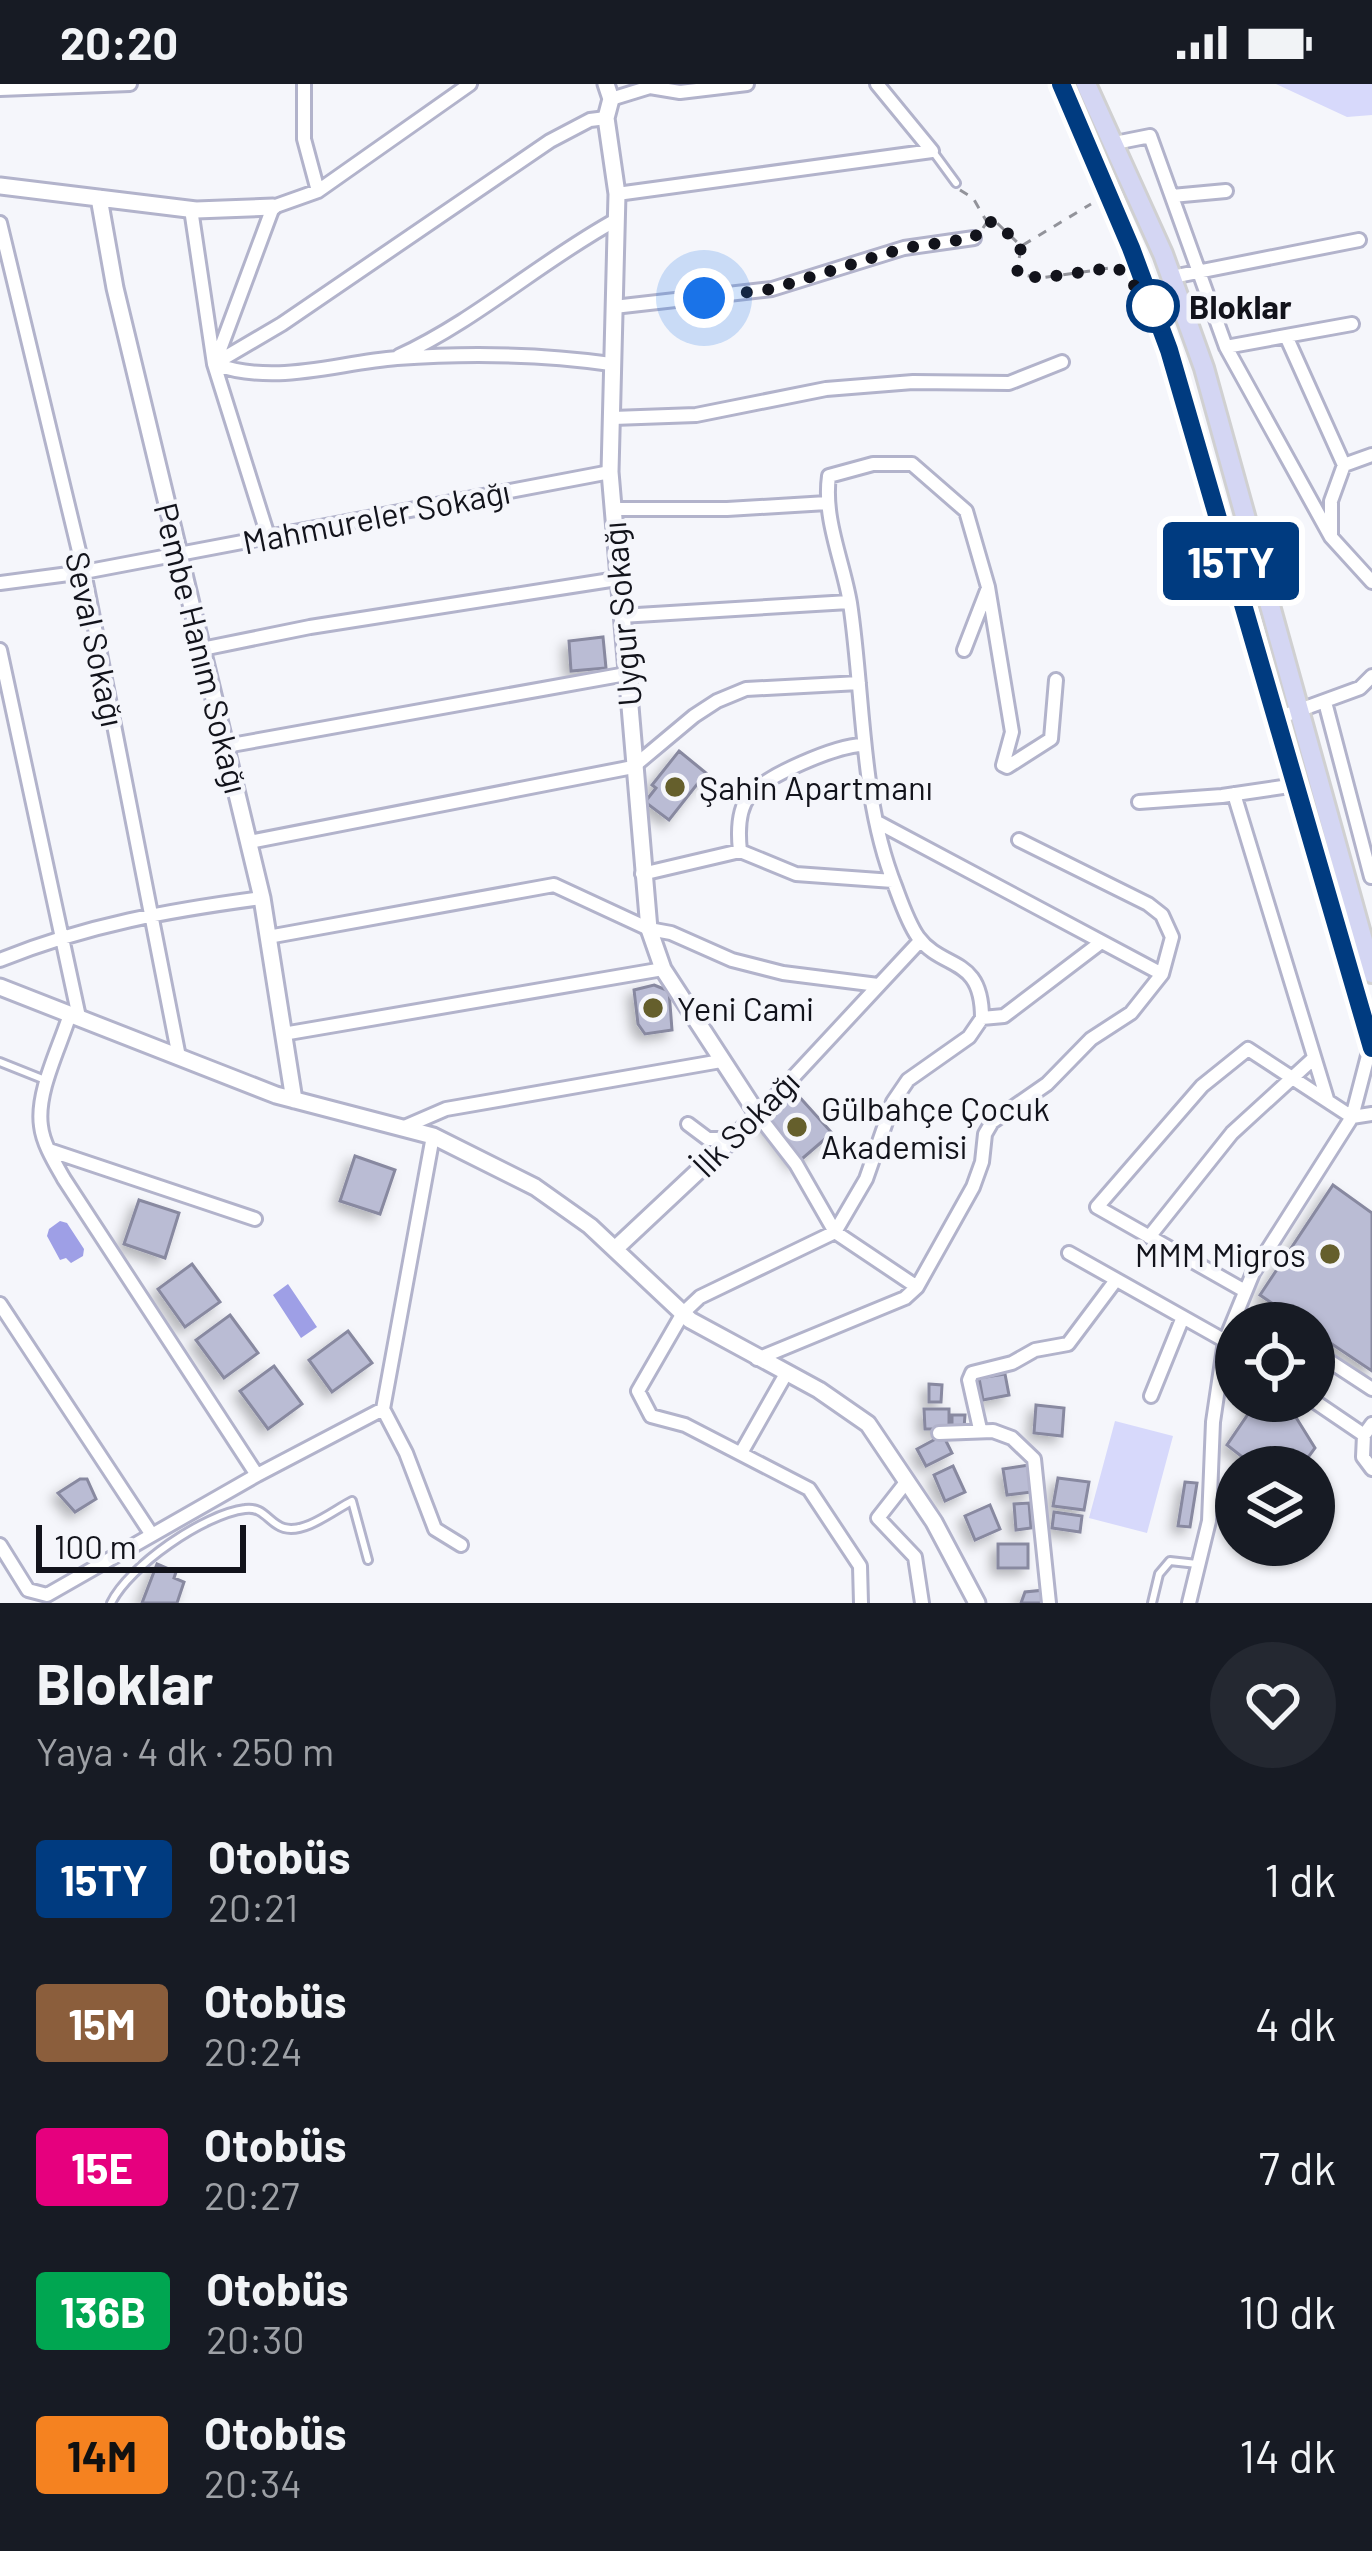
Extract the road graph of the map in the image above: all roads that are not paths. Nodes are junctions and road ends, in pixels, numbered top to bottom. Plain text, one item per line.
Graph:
1 (130, 84) edge
2 (304, 84) edge
3 (470, 84) edge
4 (747, 84) edge
5 (877, 84) edge
6 (1061, 84) edge
7 (1086, 84) edge
8 (0, 89) edge
9 (609, 92) edge
10 (606, 118) junction
11 (1114, 143) junction
12 (932, 151) junction
13 (956, 183) road end
14 (0, 186) edge
15 (318, 191) junction
16 (1226, 191) dead end
17 (617, 194) junction
18 (1172, 196) junction
19 (99, 198) junction
20 (274, 208) junction
21 (190, 209) junction
22 (616, 220) junction
23 (0, 223) edge
24 (974, 238) road end
25 (1360, 240) dead end
26 (1199, 269) junction
27 (1172, 277) junction
28 (614, 307) junction
29 (1352, 324) dead end
30 (1286, 336) junction
31 (1226, 347) junction
32 (393, 358) junction
33 (1062, 362) dead end
34 (214, 364) junction
35 (611, 364) junction
36 (613, 418) junction
37 (1372, 455) edge
38 (1344, 465) junction
39 (610, 472) junction
40 (827, 503) junction
41 (613, 509) junction
42 (268, 536) junction
43 (1331, 537) junction
44 (178, 553) junction
45 (84, 572) junction
46 (617, 579) junction
47 (1372, 582) edge
48 (0, 583) edge
49 (988, 587) junction
50 (849, 602) junction
51 (621, 616) junction
52 (0, 650) edge
53 (202, 650) junction
54 (964, 650) dead end
55 (626, 674) junction
56 (1372, 676) edge
57 (1056, 680) dead end
58 (859, 683) junction
59 (1325, 702) junction
60 (1298, 711) junction
61 (1278, 718) junction
62 (862, 745) junction
63 (226, 746) junction
64 (633, 767) junction
65 (1295, 784) junction
66 (1234, 794) junction
67 (1138, 802) dead end
68 (879, 823) junction
69 (1019, 840) dead end
70 (249, 842) junction
71 (740, 851) junction
72 (642, 874) junction
73 (1371, 876) edge
74 (893, 881) junction
75 (1345, 884) junction
76 (262, 898) junction
77 (152, 913) junction
78 (650, 929) junction
79 (64, 934) junction
80 (268, 938) junction
81 (920, 940) junction
82 (1100, 943) junction
83 (0, 960) edge
84 (663, 969) junction
85 (1372, 973) edge
86 (1162, 974) junction
87 (878, 986) junction
88 (0, 987) edge
89 (74, 1016) junction
90 (982, 1018) junction
91 (283, 1034) junction
92 (1372, 1045) edge
93 (179, 1057) junction
94 (1315, 1058) junction
95 (721, 1061) junction
96 (0, 1062) edge
97 (1291, 1076) junction
98 (49, 1082) junction
99 (294, 1100) junction
100 (1327, 1100) junction
101 (758, 1114) junction
102 (1372, 1114) edge
103 (1352, 1117) junction
104 (688, 1124) dead end
105 (402, 1128) junction
106 (433, 1136) junction
107 (732, 1139) junction
108 (49, 1150) junction
109 (256, 1219) dead end
110 (835, 1232) junction
111 (1149, 1237) junction
112 (615, 1249) junction
113 (1069, 1253) dead end
114 (1116, 1280) junction
115 (917, 1287) junction
116 (1245, 1292) junction
117 (1242, 1302) edge
118 (0, 1304) edge
119 (682, 1313) junction
120 (1183, 1317) junction
121 (1215, 1335) edge
122 (756, 1359) junction
123 (1335, 1365) edge
124 (787, 1372) junction
125 (1372, 1389) edge
126 (1150, 1396) dead end
127 (383, 1409) junction
128 (1335, 1412) edge
129 (1215, 1413) edge
130 (980, 1429) junction
131 (1368, 1430) edge
132 (939, 1433) dead end
133 (741, 1453) junction
134 (1372, 1469) edge
135 (257, 1475) junction
136 (907, 1481) junction
137 (152, 1535) junction
138 (0, 1544) edge
139 (461, 1546) dead end
140 (368, 1560) dead end
141 (1197, 1564) junction
142 (61, 1587) junction
143 (68, 1603) edge
144 (111, 1603) edge
145 (861, 1603) edge
146 (922, 1603) edge
147 (976, 1603) edge
148 (1049, 1603) edge
149 (1152, 1603) edge
150 (1189, 1603) edge

1 - 8 street
2 - 15 street
3 - 15 street
4 - 9 street
5 - 12 street
6 - 61 main road
7 - 11 main road
9 - 10 street, Uygur Sokağı
10 - 17 street, Uygur Sokağı
10 - 34 street
11 - 18 street
11 - 27 main road
12 - 13 lane
12 - 17 street
14 - 19 street
15 - 20 street
16 - 18 street
17 - 22 street, Uygur Sokağı
18 - 26 street
19 - 21 street
19 - 44 street, Pembe Hanım Sokağı
20 - 21 street
20 - 34 street
21 - 34 street
22 - 28 street, Uygur Sokağı
22 - 32 street
23 - 45 street, Seval Sokağı
24 - 28 street
25 - 26 street
26 - 27 street
26 - 31 street
27 - 60 main road
28 - 35 street, Uygur Sokağı
29 - 30 street
30 - 31 street
30 - 38 street
31 - 43 street
32 - 34 street
32 - 35 street
33 - 36 street
34 - 42 street
35 - 36 street, Uygur Sokağı
36 - 39 street, Uygur Sokağı
37 - 38 street
38 - 43 street
39 - 41 street, Uygur Sokağı
39 - 42 street, Mahmureler Sokağı
40 - 41 street
40 - 49 street
40 - 50 street
41 - 46 street, Uygur Sokağı
42 - 44 street, Mahmureler Sokağı
43 - 47 street
44 - 45 street, Mahmureler Sokağı
44 - 53 street, Pembe Hanım Sokağı
45 - 48 street, Mahmureler Sokağı
45 - 77 street, Seval Sokağı
46 - 51 street, Uygur Sokağı
46 - 53 street
49 - 54 street
49 - 57 street
50 - 51 street
50 - 58 street
51 - 55 street, Uygur Sokağı
52 - 79 street
53 - 63 street, Pembe Hanım Sokağı
55 - 63 street
55 - 64 street, Uygur Sokağı
56 - 59 street
58 - 62 street
58 - 64 street
59 - 60 street
59 - 73 street
60 - 61 street
60 - 75 main road
61 - 65 main road
62 - 68 street
62 - 71 street
63 - 70 street, Pembe Hanım Sokağı
64 - 70 street
64 - 72 street, Uygur Sokağı
65 - 66 street
65 - 92 main road
66 - 67 street
66 - 94 street
68 - 74 street
68 - 82 street
69 - 86 street
70 - 76 street, Pembe Hanım Sokağı
71 - 72 street
71 - 74 street
72 - 78 street, Uygur Sokağı
73 - 75 street
74 - 81 street
75 - 85 main road
76 - 77 street
76 - 80 street, Pembe Hanım Sokağı
77 - 79 street
77 - 93 street, Seval Sokağı
78 - 80 street
78 - 84 street, Uygur Sokağı
78 - 87 street
79 - 83 street
79 - 89 street
80 - 91 street, Pembe Hanım Sokağı
81 - 87 street, İlk Sokağı
81 - 90 street
82 - 86 street
82 - 90 street
84 - 91 street
84 - 95 street, Uygur Sokağı
86 - 115 street
87 - 101 street, İlk Sokağı
88 - 89 street
89 - 93 street
89 - 98 street
90 - 110 street
91 - 99 street, Pembe Hanım Sokağı
92 - 103 street
93 - 99 street
94 - 97 street
94 - 100 street
95 - 101 street, Uygur Sokağı
95 - 105 street
96 - 98 lane
97 - 100 street
97 - 111 street
97 - 111 street
98 - 108 street
99 - 105 street
100 - 103 street
101 - 107 street, İlk Sokağı
101 - 110 street
102 - 103 street
103 - 116 street
104 - 107 street
105 - 106 street
106 - 112 street
106 - 127 street
107 - 112 street, İlk Sokağı
108 - 109 street
108 - 135 street
110 - 115 street
110 - 119 street
111 - 116 street
112 - 119 street
113 - 114 street
114 - 120 street
114 - 130 street
115 - 122 street
116 - 117 street
118 - 137 street
119 - 122 street
119 - 133 street
120 - 121 street
120 - 126 street
122 - 124 street
123 - 125 street
124 - 133 street
124 - 136 street
127 - 135 street
127 - 139 street
128 - 131 street
129 - 141 street
130 - 132 street
130 - 148 street
131 - 134 street
133 - 145 street
135 - 137 street
136 - 146 street
136 - 147 street
137 - 142 street
138 - 142 street
140 - 144 lane
141 - 149 lane
141 - 150 street
142 - 143 lane

